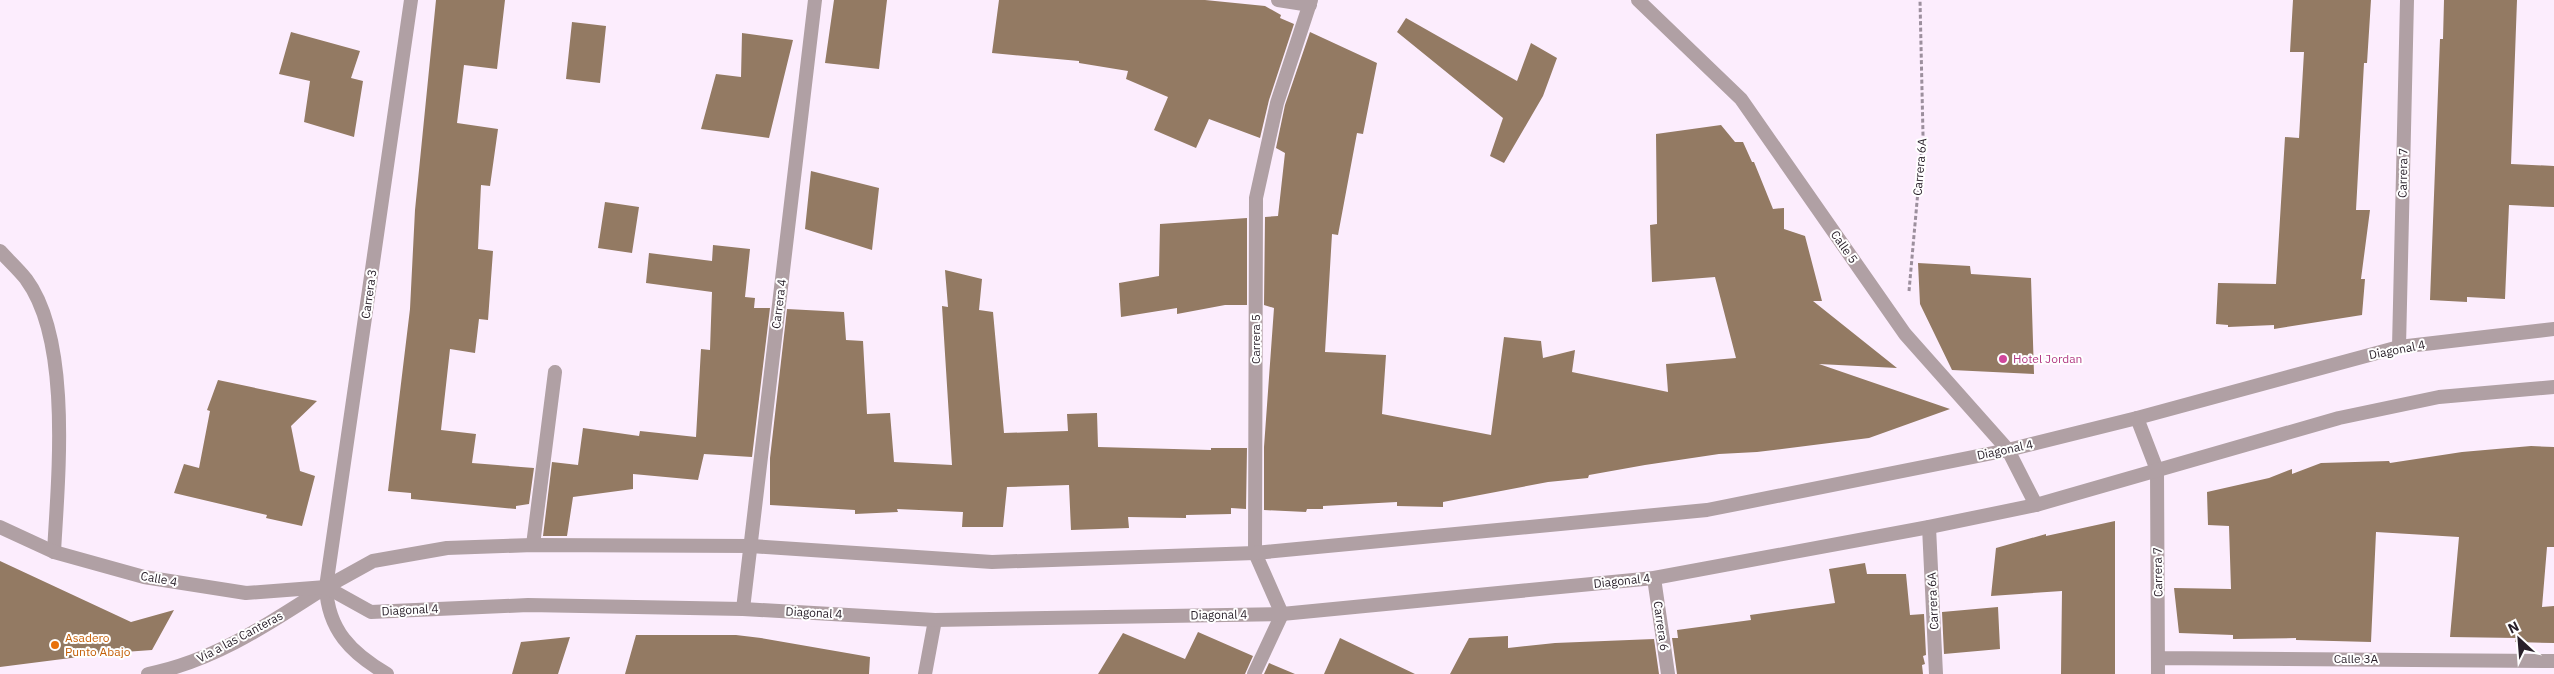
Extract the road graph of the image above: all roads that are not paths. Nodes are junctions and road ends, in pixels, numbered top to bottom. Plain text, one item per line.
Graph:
1 (411, 0) edge
2 (815, 0) edge
3 (1278, 0) edge
4 (1638, 0) edge
5 (2407, 0) edge
6 (1311, 2) edge
7 (0, 251) edge
8 (2554, 329) edge
9 (2399, 347) junction
10 (555, 372) dead end
11 (2554, 387) edge
12 (2137, 418) junction
13 (2008, 450) junction
14 (2157, 470) junction
15 (2036, 505) junction
16 (0, 527) edge
17 (1929, 527) junction
18 (533, 545) junction
19 (751, 546) junction
20 (54, 552) junction
21 (1255, 553) junction
22 (1654, 578) junction
23 (326, 587) junction
24 (743, 609) junction
25 (1282, 614) junction
26 (935, 620) junction
27 (2159, 658) junction
28 (2554, 661) edge
29 (148, 674) edge
30 (386, 674) edge
31 (925, 674) edge
32 (1254, 674) edge
33 (1668, 674) edge
34 (1936, 674) edge
35 (2158, 674) edge

1 - 23 street, Carrera 3
2 - 19 street, Carrera 4
3 - 6 street
4 - 13 street, Calle 5
5 - 9 street, Carrera 7
6 - 21 street, Carrera 5
7 - 20 street
8 - 9 street, Diagonal 4
9 - 12 street, Diagonal 4
10 - 18 street
11 - 14 street, Diagonal 4
12 - 13 street, Diagonal 4
12 - 14 street
13 - 15 street, Calle 5
13 - 21 street, Diagonal 4
14 - 15 street, Diagonal 4
14 - 27 street, Carrera 7
15 - 17 street, Diagonal 4
16 - 20 street, Calle 4
17 - 22 street, Diagonal 4
17 - 34 street, Carrera 6A
18 - 19 street, Diagonal 4
18 - 23 street, Diagonal 4
19 - 21 street, Diagonal 4
19 - 24 street, Carrera 4
20 - 23 street, Calle 4
21 - 25 street, Carrera 5
22 - 25 street, Diagonal 4
22 - 33 street, Carrera 6
23 - 24 street, Diagonal 4
23 - 29 street, Vía a las Canteras
23 - 30 street, Carrera 3
24 - 26 street, Diagonal 4
25 - 26 street, Diagonal 4
25 - 32 street
26 - 31 street
27 - 28 street, Calle 3A
27 - 35 street, Carrera 7

